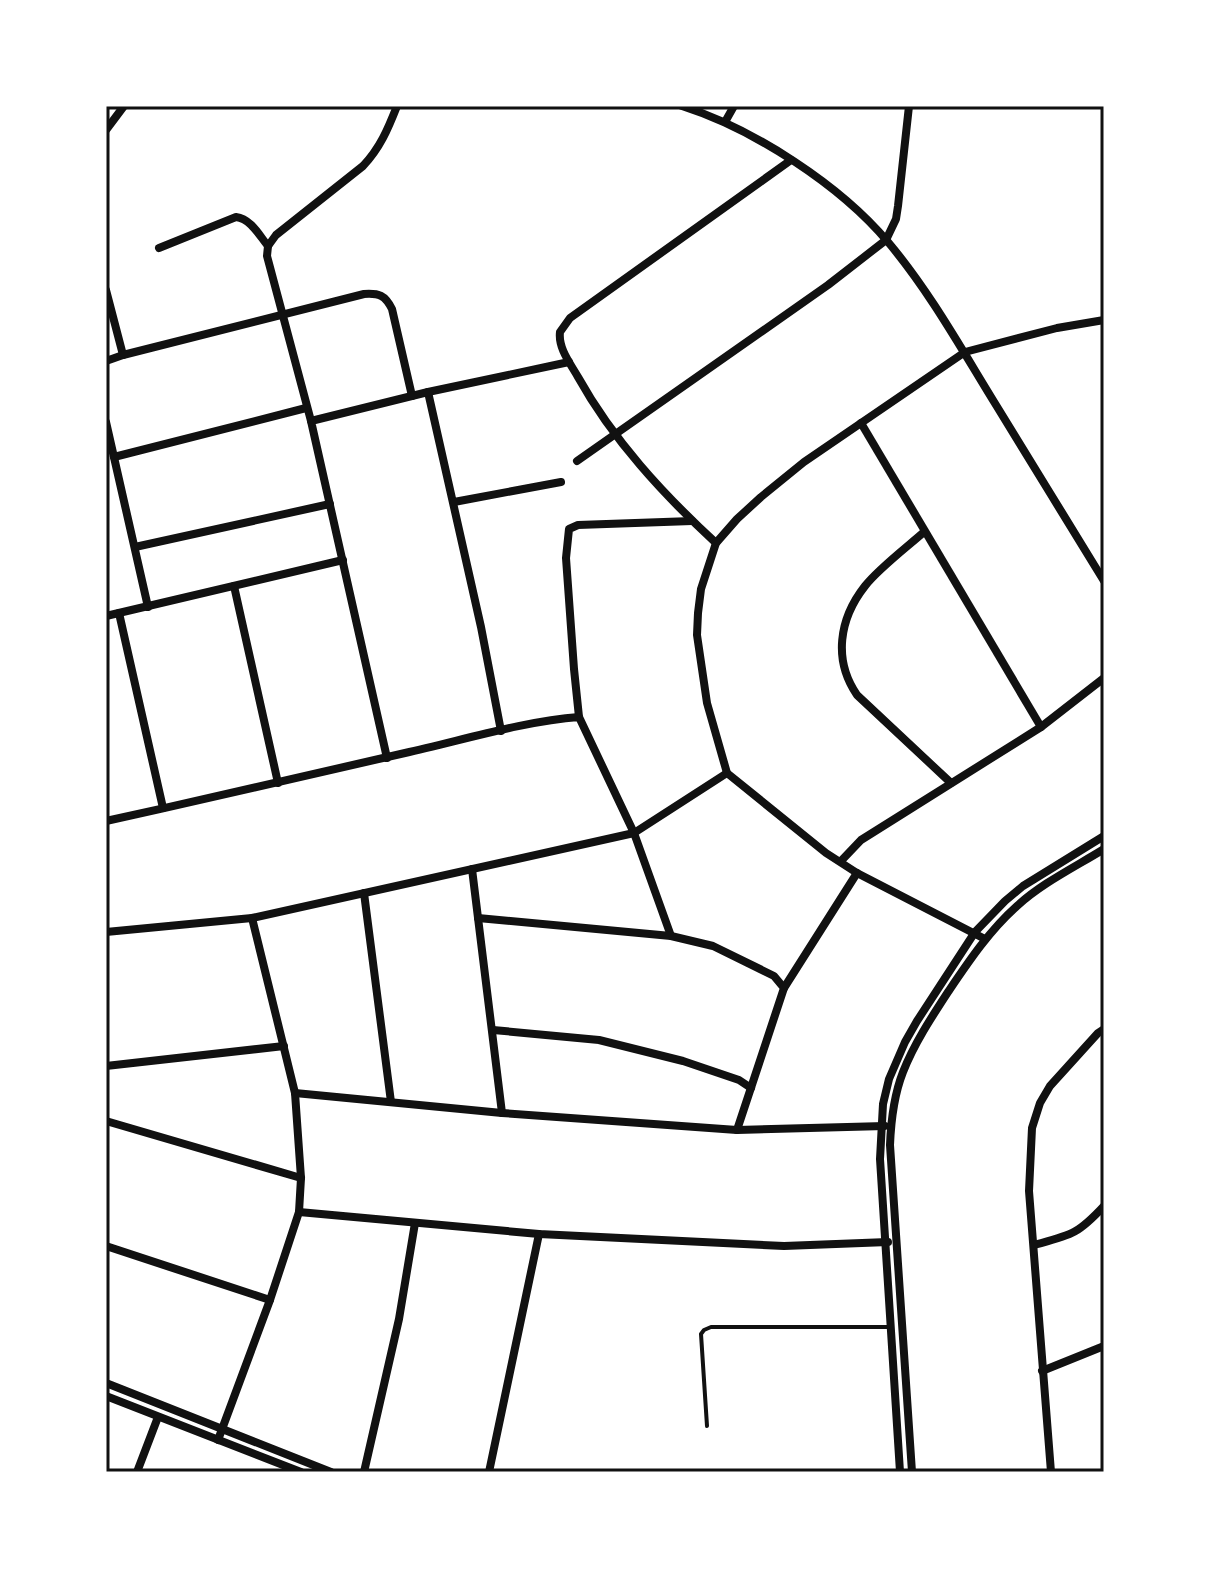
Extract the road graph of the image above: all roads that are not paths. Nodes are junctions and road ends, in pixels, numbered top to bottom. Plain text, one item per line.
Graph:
1 (124, 106) edge
2 (397, 106) edge
3 (682, 106) edge
4 (734, 106) edge
5 (909, 106) edge
6 (725, 122) junction
7 (106, 130) edge
8 (791, 160) junction
9 (886, 240) junction
10 (268, 246) junction
11 (159, 248) dead end
12 (106, 290) edge
13 (282, 314) junction
14 (1104, 320) edge
15 (965, 352) junction
16 (123, 355) junction
17 (106, 361) edge
18 (569, 362) junction
19 (428, 392) junction
20 (412, 396) junction
21 (306, 408) junction
22 (311, 421) junction
23 (106, 422) edge
24 (861, 423) junction
25 (615, 434) junction
26 (109, 447) edge
27 (114, 457) junction
28 (577, 461) dead end
29 (561, 482) dead end
30 (454, 502) junction
31 (330, 504) junction
32 (692, 521) junction
33 (924, 532) junction
34 (716, 543) junction
35 (135, 547) junction
36 (343, 560) junction
37 (1104, 581) edge
38 (234, 586) junction
39 (148, 607) junction
40 (119, 613) junction
41 (106, 616) edge
42 (1104, 678) edge
43 (579, 717) junction
44 (1041, 727) junction
45 (501, 731) junction
46 (387, 758) junction
47 (727, 773) junction
48 (278, 783) junction
49 (951, 783) junction
50 (163, 808) junction
51 (106, 821) edge
52 (634, 833) junction
53 (1104, 836) edge
54 (1104, 849) edge
55 (841, 861) junction
56 (472, 869) junction
57 (857, 873) junction
58 (364, 893) junction
59 (252, 918) junction
60 (478, 918) junction
61 (106, 932) edge
62 (975, 932) junction
63 (671, 936) junction
64 (985, 939) junction
65 (784, 988) junction
66 (493, 1030) junction
67 (1101, 1031) edge
68 (1104, 1042) edge
69 (284, 1046) junction
70 (106, 1066) edge
71 (751, 1088) junction
72 (295, 1093) junction
73 (391, 1102) junction
74 (502, 1113) junction
75 (106, 1121) edge
76 (886, 1126) junction
77 (737, 1130) junction
78 (301, 1178) junction
79 (1104, 1206) edge
80 (299, 1212) junction
81 (415, 1223) junction
82 (539, 1234) junction
83 (884, 1242) junction
84 (897, 1242) junction
85 (1034, 1245) junction
86 (106, 1246) edge
87 (270, 1300) junction
88 (890, 1327) junction
89 (1104, 1346) edge
90 (1042, 1371) junction
91 (106, 1383) edge
92 (106, 1396) edge
93 (158, 1417) junction
94 (707, 1426) dead end
95 (222, 1428) junction
96 (218, 1440) junction
97 (137, 1472) edge
98 (301, 1472) edge
99 (331, 1472) edge
100 (364, 1472) edge
101 (489, 1472) edge
102 (900, 1472) edge
103 (912, 1472) edge
104 (1051, 1472) edge

1 - 7 street
2 - 10 street
3 - 6 street
4 - 6 street
5 - 9 street
6 - 8 street
8 - 9 street
8 - 18 street
9 - 15 street
9 - 25 street
10 - 11 street
10 - 13 street
12 - 16 street
13 - 16 street
13 - 20 street
13 - 21 street
14 - 15 street
15 - 24 street
15 - 37 street
16 - 17 street
18 - 19 street
18 - 25 street
19 - 20 street
19 - 30 street
20 - 22 street
21 - 22 street
21 - 27 street
22 - 31 street
23 - 26 street
24 - 33 street
24 - 34 street
25 - 28 street
25 - 32 street
26 - 27 street
27 - 35 street
29 - 30 street
30 - 45 street
31 - 35 street
31 - 36 street
32 - 34 street
32 - 43 street
33 - 44 street
33 - 49 street
34 - 47 street
35 - 39 street
36 - 38 street
36 - 46 street
38 - 39 street
38 - 48 street
39 - 40 street
40 - 41 street
40 - 50 street
42 - 44 street
43 - 45 street
43 - 52 street
44 - 49 street
45 - 46 street
46 - 48 street
47 - 52 street
47 - 55 street
48 - 50 street
49 - 55 street
50 - 51 street
52 - 56 street
52 - 63 street
53 - 62 street
54 - 64 street
55 - 57 street
56 - 58 street
56 - 60 street
57 - 62 street
57 - 65 street
58 - 59 street
58 - 73 street
59 - 61 street
59 - 69 street
60 - 63 street
60 - 66 street
62 - 64 street
62 - 76 street
63 - 65 street
64 - 76 street
65 - 71 street
66 - 71 street
66 - 74 street
67 - 68 street
67 - 85 street
69 - 70 street
69 - 72 street
71 - 77 street
72 - 73 street
72 - 78 street
73 - 74 street
74 - 77 street
75 - 78 street
76 - 77 street
76 - 83 street
76 - 84 street
78 - 80 street
79 - 85 street
80 - 81 street
80 - 87 street
81 - 82 street
81 - 100 street
82 - 83 street
82 - 101 street
83 - 84 street
83 - 88 street
84 - 103 street
85 - 90 street
86 - 87 street
87 - 95 street
88 - 94 lane
88 - 102 street
89 - 90 street
90 - 104 street
91 - 95 street
92 - 93 street
93 - 96 street
93 - 97 street
95 - 96 street
95 - 99 street
96 - 98 street

